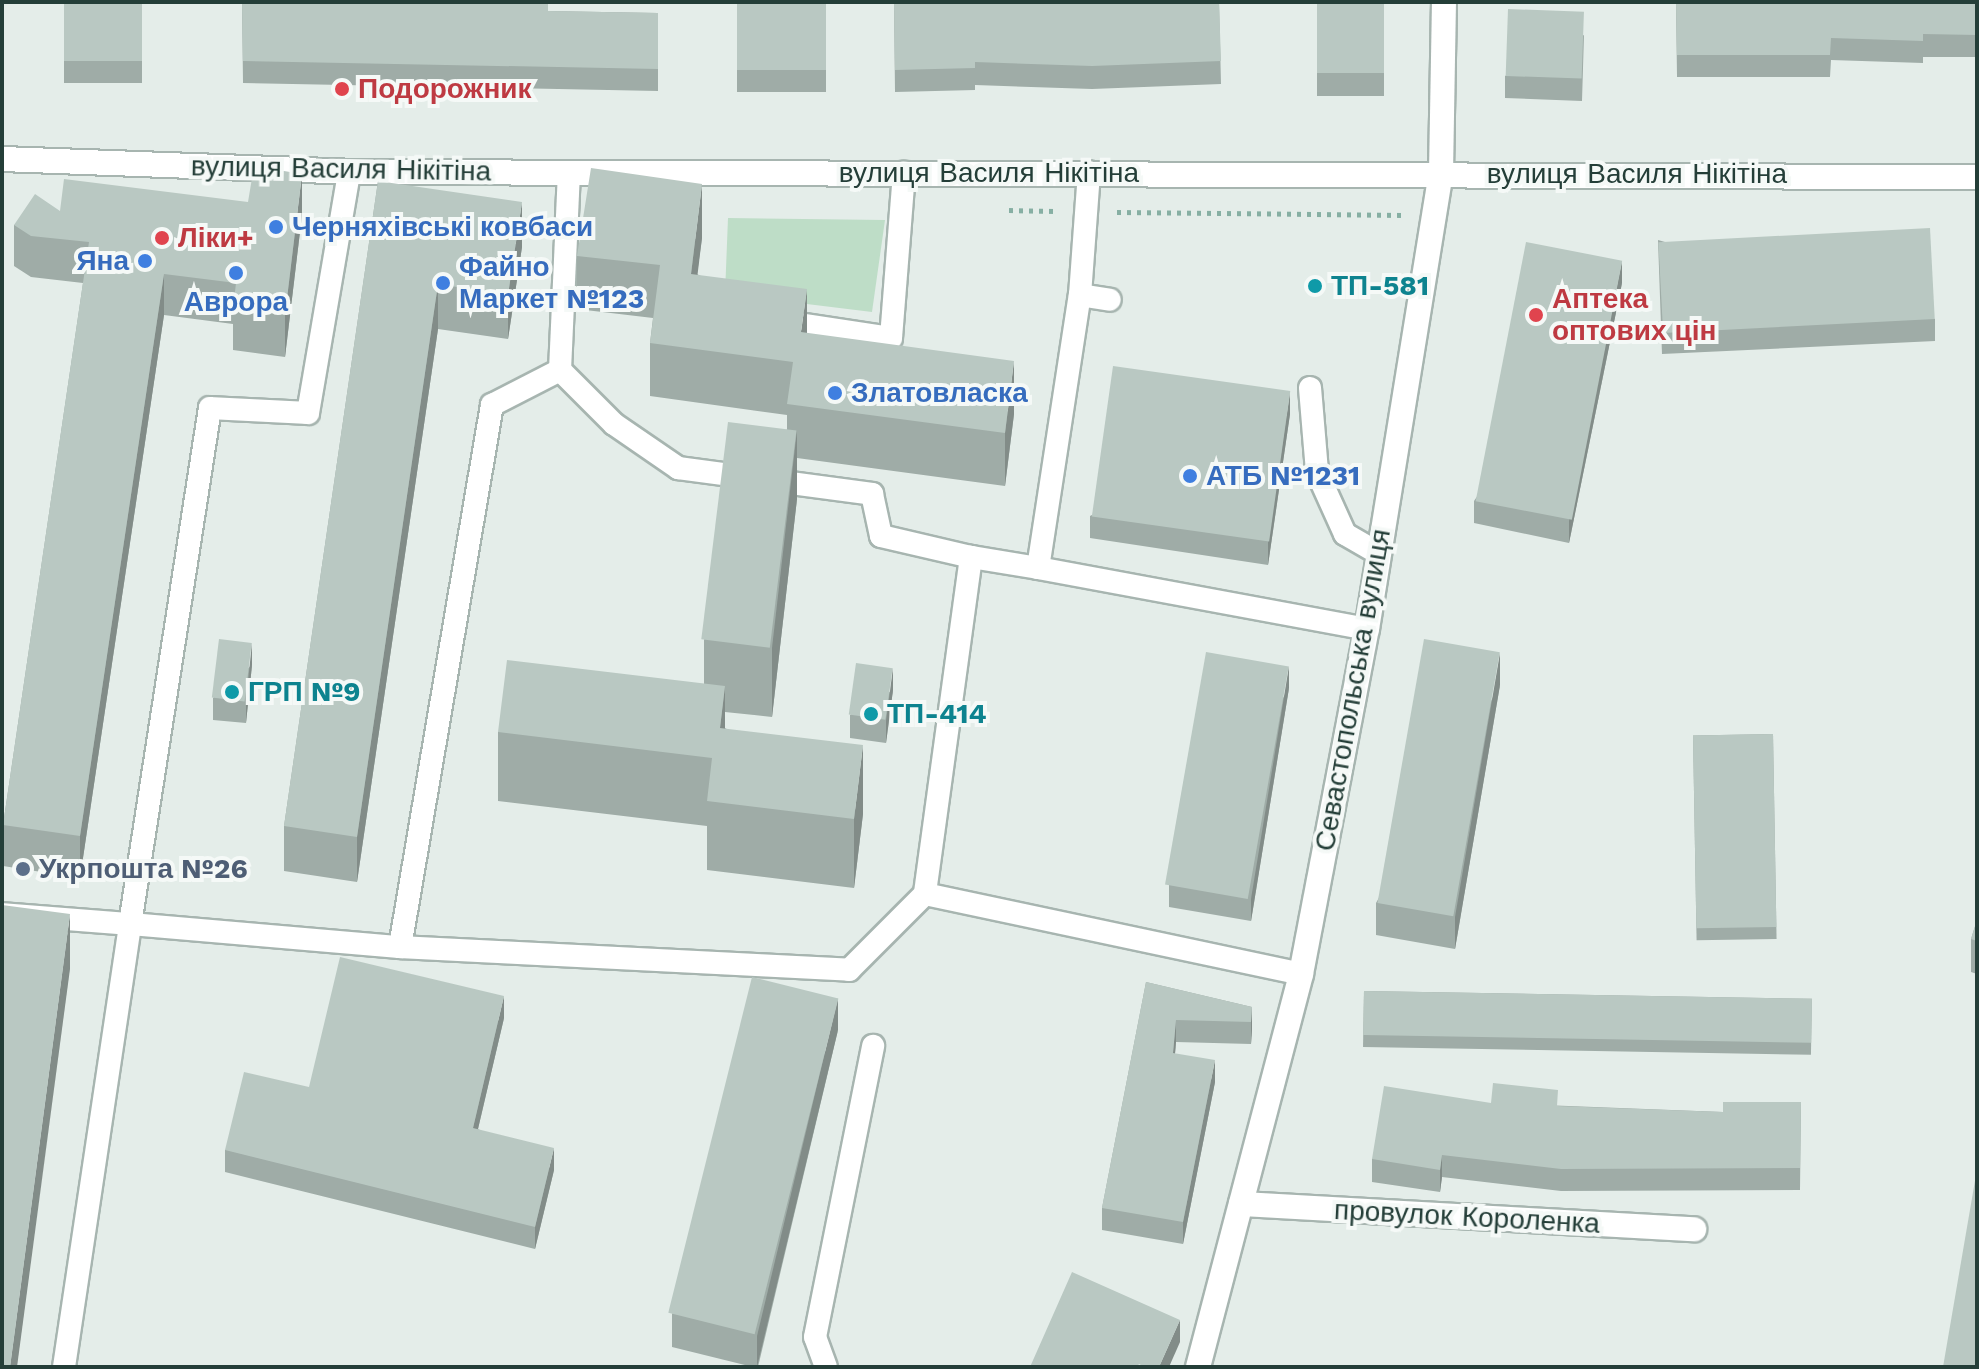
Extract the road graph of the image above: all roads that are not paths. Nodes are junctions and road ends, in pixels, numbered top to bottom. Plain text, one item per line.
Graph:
1 (1444, 2) edge
2 (2, 159) edge
3 (349, 172) junction
4 (1089, 172) junction
5 (904, 173) junction
6 (1441, 173) junction
7 (569, 174) junction
8 (1977, 177) edge
9 (1080, 295) junction
10 (1110, 300) dead end
11 (752, 318) edge
12 (560, 370) junction
13 (1310, 388) dead end
14 (1378, 553) junction
15 (971, 557) junction
16 (1038, 568) junction
17 (1367, 629) junction
18 (925, 894) junction
19 (2, 914) edge
20 (130, 924) junction
21 (400, 947) junction
22 (1301, 974) junction
23 (873, 1046) dead end
24 (1241, 1204) junction
25 (1694, 1229) dead end
26 (64, 1367) edge
27 (826, 1367) edge
28 (1198, 1367) edge

1 - 6 street, Севастопольська вулиця
2 - 3 street, вулиця Василя Нікітіна
3 - 7 street, вулиця Василя Нікітіна
3 - 20 lane
4 - 5 street, вулиця Василя Нікітіна
4 - 6 street, вулиця Василя Нікітіна
4 - 9 lane
5 - 7 street, вулиця Василя Нікітіна
5 - 11 lane
6 - 8 street, вулиця Василя Нікітіна
6 - 14 street, Севастопольська вулиця
7 - 12 lane
9 - 10 lane
9 - 16 lane
12 - 15 lane
12 - 21 lane
13 - 14 lane
14 - 17 street, Севастопольська вулиця
15 - 16 lane
15 - 18 lane
16 - 17 lane
17 - 22 street, Севастопольська вулиця
18 - 21 lane
18 - 22 lane
19 - 20 lane
20 - 21 lane
20 - 26 lane
22 - 24 street, Севастопольська вулиця
23 - 27 lane
24 - 25 street, провулок Короленка
24 - 28 street, Севастопольська вулиця

